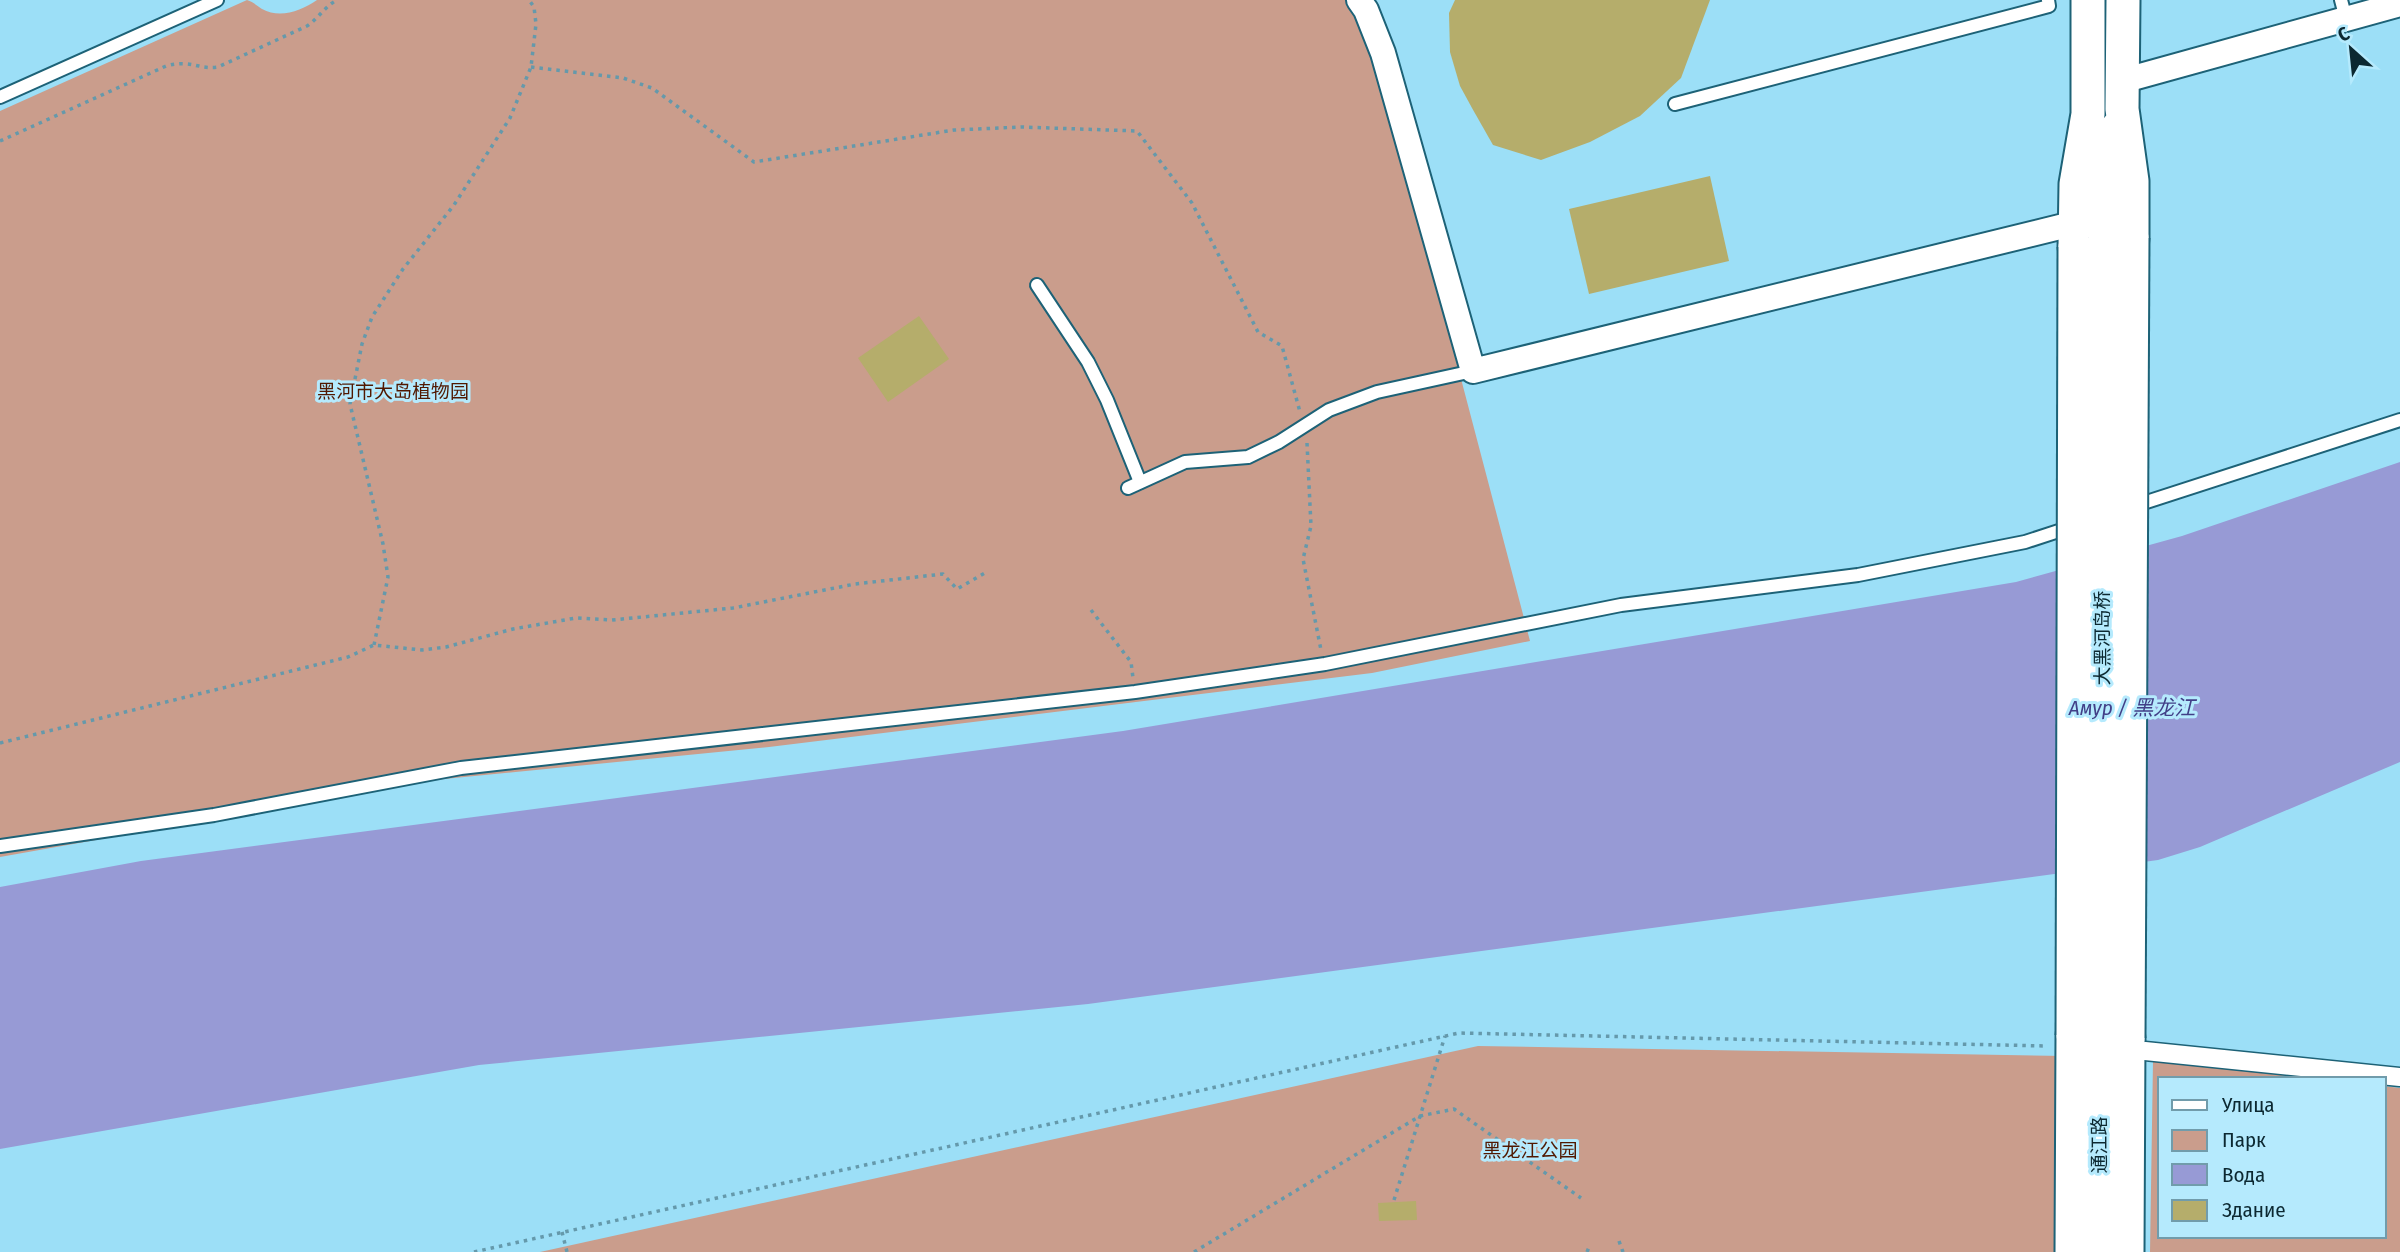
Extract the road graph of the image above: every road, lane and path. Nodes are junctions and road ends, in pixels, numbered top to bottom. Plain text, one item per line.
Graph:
1 (217, 0) edge
2 (337, 0) edge
3 (529, 0) edge
4 (1359, 0) edge
5 (2048, 0) edge
6 (2088, 0) edge
7 (2123, 0) edge
8 (2400, 4) edge
9 (2343, 10) edge
10 (531, 67) junction
11 (2122, 95) junction
12 (0, 97) edge
13 (1675, 104) dead end
14 (2088, 114) junction
15 (0, 141) edge
16 (2105, 184) junction
17 (2097, 237) junction
18 (1037, 285) dead end
19 (1473, 372) junction
20 (2400, 420) edge
21 (1304, 426) junction
22 (985, 573) dead end
23 (1091, 610) dead end
24 (374, 645) junction
25 (1325, 664) junction
26 (1135, 692) junction
27 (0, 744) edge
28 (0, 846) edge
29 (1445, 1036) junction
30 (2100, 1041) junction
31 (2400, 1077) edge
32 (1420, 1116) junction
33 (1581, 1198) dead end
34 (1394, 1200) dead end
35 (562, 1232) junction
36 (1619, 1241) dead end
37 (1590, 1245) dead end
38 (474, 1252) edge
39 (567, 1252) edge
40 (1194, 1252) edge
41 (1587, 1252) edge
42 (1623, 1252) edge
43 (2073, 1252) edge
44 (2100, 1252) edge
45 (2127, 1252) edge

1 - 12 lane
2 - 15 path
3 - 10 path
4 - 19 street
5 - 13 lane
6 - 14 main road
7 - 11 main road
8 - 9 street
9 - 11 street
10 - 21 path
10 - 24 path
11 - 16 main road
11 - 17 main road
14 - 16 main road
14 - 17 main road
16 - 17 main road
17 - 19 street
17 - 30 main road, 大黑河岛桥, bridge
18 - 21 lane
19 - 21 lane
20 - 25 lane
21 - 25 path
22 - 24 path
23 - 26 path
24 - 27 path
25 - 26 lane
26 - 28 lane
29 - 30 path
29 - 32 path
29 - 35 path
30 - 31 street
30 - 43 main road
30 - 44 main road, 通江路
30 - 45 main road
32 - 33 path
32 - 34 path
32 - 40 path
35 - 38 path
35 - 39 path
36 - 42 path
37 - 41 path

